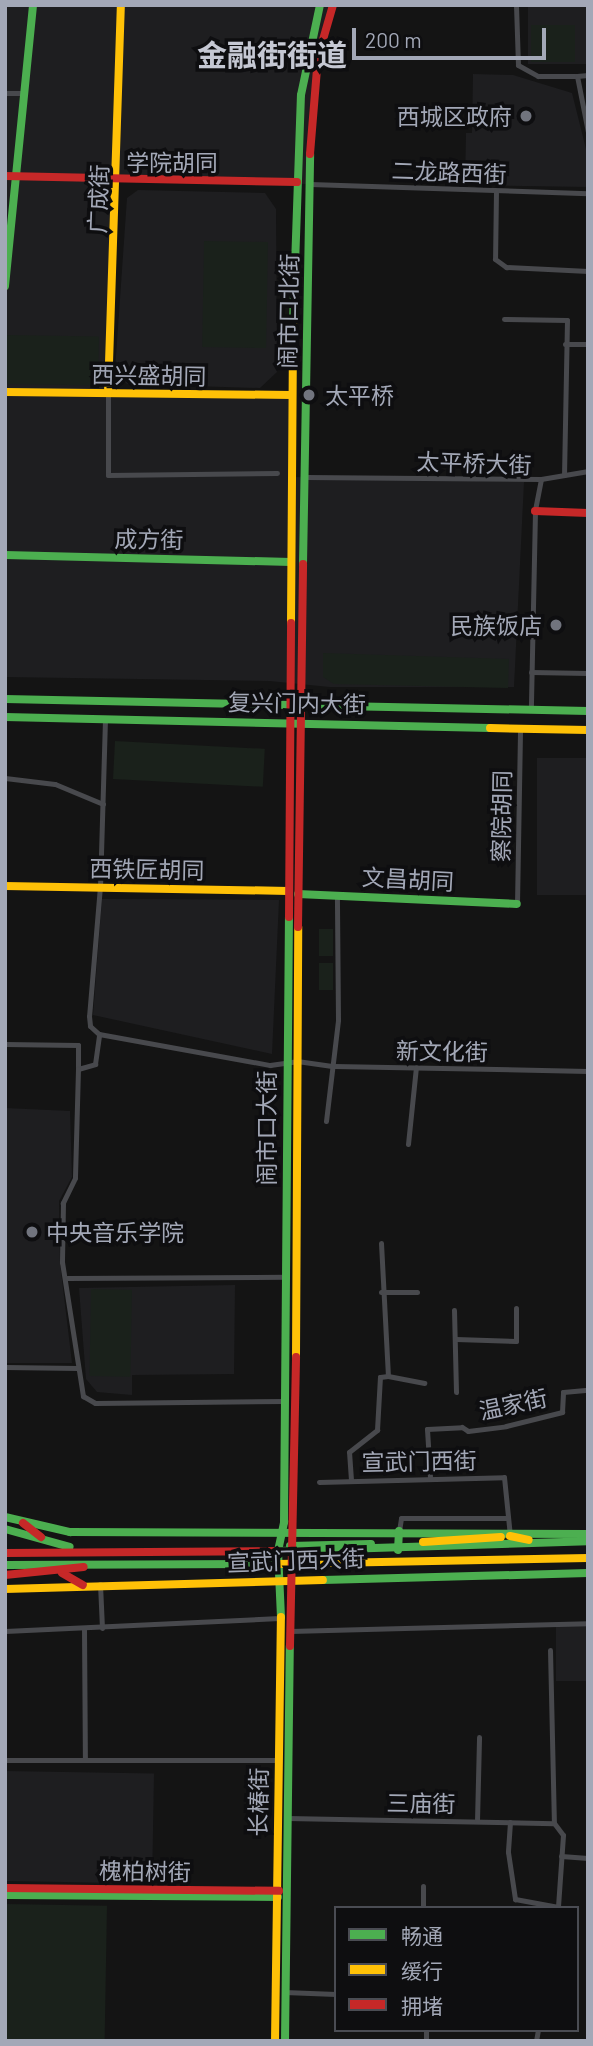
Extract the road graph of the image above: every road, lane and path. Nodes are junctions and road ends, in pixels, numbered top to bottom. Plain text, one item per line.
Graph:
1 (31, 5) edge
2 (121, 5) edge
3 (320, 5) edge
4 (333, 5) edge
5 (516, 5) edge
6 (588, 75) edge
7 (577, 76) junction
8 (5, 93) edge
9 (21, 93) junction
10 (588, 132) edge
11 (12, 177) edge
12 (118, 181) junction
13 (297, 182) junction
14 (310, 184) junction
15 (496, 191) junction
16 (588, 193) edge
17 (5, 243) edge
18 (588, 271) edge
19 (5, 283) edge
20 (504, 319) dead end
21 (565, 344) junction
22 (588, 344) edge
23 (5, 392) edge
24 (108, 393) junction
25 (292, 395) junction
26 (588, 471) edge
27 (277, 473) dead end
28 (564, 475) junction
29 (292, 477) junction
30 (306, 477) junction
31 (541, 479) junction
32 (535, 511) junction
33 (588, 513) edge
34 (5, 555) edge
35 (291, 562) junction
36 (531, 672) junction
37 (588, 673) edge
38 (5, 699) edge
39 (288, 704) junction
40 (300, 704) junction
41 (531, 710) junction
42 (588, 711) edge
43 (5, 717) edge
44 (105, 719) junction
45 (287, 722) junction
46 (300, 722) junction
47 (520, 728) junction
48 (588, 730) edge
49 (5, 778) edge
50 (103, 804) junction
51 (5, 886) edge
52 (100, 886) junction
53 (288, 891) junction
54 (298, 894) junction
55 (337, 894) junction
56 (517, 904) joint
57 (99, 1034) junction
58 (5, 1044) edge
59 (297, 1061) junction
60 (286, 1062) junction
61 (334, 1066) junction
62 (416, 1068) junction
63 (78, 1069) junction
64 (588, 1071) edge
65 (326, 1121) dead end
66 (408, 1144) dead end
67 (381, 1243) dead end
68 (67, 1278) junction
69 (286, 1278) junction
70 (381, 1292) junction
71 (417, 1293) dead end
72 (516, 1308) dead end
73 (454, 1310) dead end
74 (456, 1339) junction
75 (5, 1367) edge
76 (78, 1368) junction
77 (388, 1376) junction
78 (424, 1383) dead end
79 (588, 1390) edge
80 (456, 1392) dead end
81 (285, 1401) junction
82 (430, 1477) junction
83 (351, 1480) junction
84 (318, 1482) dead end
85 (5, 1517) edge
86 (508, 1518) junction
87 (23, 1523) junction
88 (5, 1529) edge
89 (399, 1531) junction
90 (280, 1533) junction
91 (294, 1533) junction
92 (588, 1534) edge
93 (510, 1536) junction
94 (588, 1541) edge
95 (537, 1542) junction
96 (52, 1543) junction
97 (398, 1547) junction
98 (292, 1548) junction
99 (278, 1551) junction
100 (96, 1552) junction
101 (5, 1553) edge
102 (588, 1558) edge
103 (103, 1562) junction
104 (278, 1564) junction
105 (291, 1564) junction
106 (5, 1565) edge
107 (62, 1573) junction
108 (588, 1573) edge
109 (5, 1575) edge
110 (291, 1580) junction
111 (279, 1581) junction
112 (100, 1584) junction
113 (83, 1585) junction
114 (5, 1589) edge
115 (280, 1618) junction
116 (588, 1623) edge
117 (102, 1628) junction
118 (83, 1629) junction
119 (5, 1631) edge
120 (290, 1631) junction
121 (550, 1650) dead end
122 (479, 1737) dead end
123 (85, 1759) junction
124 (5, 1760) edge
125 (278, 1760) junction
126 (287, 1818) junction
127 (477, 1821) junction
128 (510, 1822) junction
129 (554, 1823) junction
130 (561, 1856) junction
131 (588, 1858) edge
132 (422, 1886) dead end
133 (5, 1888) edge
134 (280, 1894) junction
135 (5, 1895) edge
136 (423, 1906) edge
137 (553, 1906) edge
138 (558, 1906) edge
139 (284, 1992) junction
140 (334, 1994) edge
141 (275, 2041) edge
142 (285, 2041) edge

1 - 9 main road
1 - 11 main road
2 - 12 main road, 广成街
3 - 13 main road, 闹市口北街
4 - 14 main road, 闹市口北街
5 - 7 street
6 - 7 street
7 - 10 street
8 - 9 street
9 - 11 main road
11 - 12 main road, 学院胡同
11 - 17 main road
11 - 19 main road
12 - 13 main road, 学院胡同
12 - 24 main road, 广成街
13 - 25 main road, 闹市口北街
14 - 15 street, 二龙路西街
14 - 30 main road, 闹市口北街
15 - 16 street, 二龙路西街
15 - 18 street
20 - 21 street
21 - 22 street
21 - 28 street
23 - 24 main road, 西兴盛胡同
24 - 25 main road, 西兴盛胡同
24 - 27 street
25 - 29 main road, 闹市口北街
26 - 28 street
28 - 31 street
29 - 30 main road
29 - 35 main road, 闹市口北街
30 - 31 street, 太平桥大街
30 - 40 main road, 闹市口北街
31 - 32 street, 太平桥大街
32 - 33 main road
32 - 36 street, 太平桥大街
34 - 35 main road, 成方街
35 - 39 main road, 闹市口北街
36 - 37 street
36 - 41 street, 太平桥大街
38 - 39 main road, 复兴门内大街
39 - 40 main road, 复兴门内大街
39 - 45 main road, 闹市口北街
40 - 41 main road, 复兴门内大街
40 - 46 main road, 闹市口北街
41 - 42 main road, 复兴门内大街
43 - 44 main road, 复兴门内大街
44 - 45 main road, 复兴门内大街
44 - 50 street
45 - 46 main road, 复兴门内大街
45 - 53 main road, 闹市口大街
46 - 47 main road, 复兴门内大街
46 - 54 main road, 闹市口大街
47 - 48 main road, 复兴门内大街
47 - 56 street, 察院胡同
49 - 50 street
50 - 52 street
51 - 52 main road, 西铁匠胡同
52 - 53 main road, 西铁匠胡同
52 - 57 street
53 - 60 main road, 闹市口大街
54 - 55 main road, 文昌胡同
54 - 59 main road, 闹市口大街
55 - 56 main road, 文昌胡同
55 - 61 street
57 - 60 street, 新文化街
57 - 63 street
58 - 63 street
59 - 60 street, 新文化街
59 - 61 street, 新文化街
59 - 91 main road, 闹市口大街
60 - 69 main road, 闹市口大街
61 - 62 street, 新文化街
61 - 65 street
62 - 64 street, 新文化街
62 - 66 street
63 - 68 street
67 - 70 street
68 - 69 street
68 - 76 street
69 - 81 main road, 闹市口大街
70 - 71 street
70 - 77 street
72 - 74 street
73 - 74 street
74 - 80 street
75 - 76 street
76 - 81 street
77 - 78 street
77 - 83 street
79 - 82 street, 温家街
81 - 90 main road, 闹市口大街
82 - 83 street, 宣武门西街
82 - 86 street, 宣武门西街
83 - 84 street, 宣武门西街
85 - 87 main road, 宣武门西大街
86 - 89 street
86 - 93 street, 宣武门西街
87 - 90 main road, 宣武门西大街
87 - 96 main road
88 - 96 main road
89 - 91 main road, 宣武门西大街
89 - 93 main road, 宣武门西大街
89 - 97 main road
90 - 91 main road, 宣武门西大街
90 - 99 main road, 闹市口大街
91 - 98 main road, 闹市口大街
92 - 93 main road, 宣武门西大街
93 - 95 main road
93 - 97 main road, 宣武门西大街
94 - 95 main road, 宣武门西大街
95 - 97 main road, 宣武门西大街
96 - 100 main road
97 - 98 main road, 宣武门西大街
98 - 99 main road, 宣武门西大街
98 - 105 main road, 长椿街
99 - 100 main road, 宣武门西大街
99 - 104 main road, 长椿街
100 - 101 main road, 宣武门西大街
102 - 105 main road, 宣武门西大街
103 - 104 main road, 宣武门西大街
103 - 106 main road, 宣武门西大街
103 - 107 main road
104 - 105 main road, 宣武门西大街
104 - 111 main road, 长椿街
105 - 110 main road, 长椿街
107 - 109 main road
107 - 113 main road
108 - 110 main road, 宣武门西大街
110 - 111 main road, 宣武门西大街
110 - 120 main road, 长椿街
111 - 112 main road, 宣武门西大街
111 - 115 main road, 长椿街
112 - 113 main road, 宣武门西大街
112 - 117 street
113 - 114 main road, 宣武门西大街
115 - 117 street
115 - 125 main road, 长椿街
116 - 120 street
117 - 118 street
118 - 119 street
118 - 123 street
120 - 126 main road, 长椿街
121 - 129 street
122 - 127 street
123 - 124 street
123 - 125 street
125 - 134 main road, 长椿街
126 - 127 street, 三庙街
126 - 134 main road, 长椿街
127 - 128 street, 三庙街
128 - 129 street, 三庙街
128 - 137 street
129 - 130 street
130 - 131 street
130 - 138 street
132 - 136 street
133 - 134 main road, 槐柏树街
134 - 135 main road, 槐柏树街
134 - 139 main road, 长椿街
134 - 141 main road, 长椿街
139 - 140 street
139 - 142 main road, 长椿街

